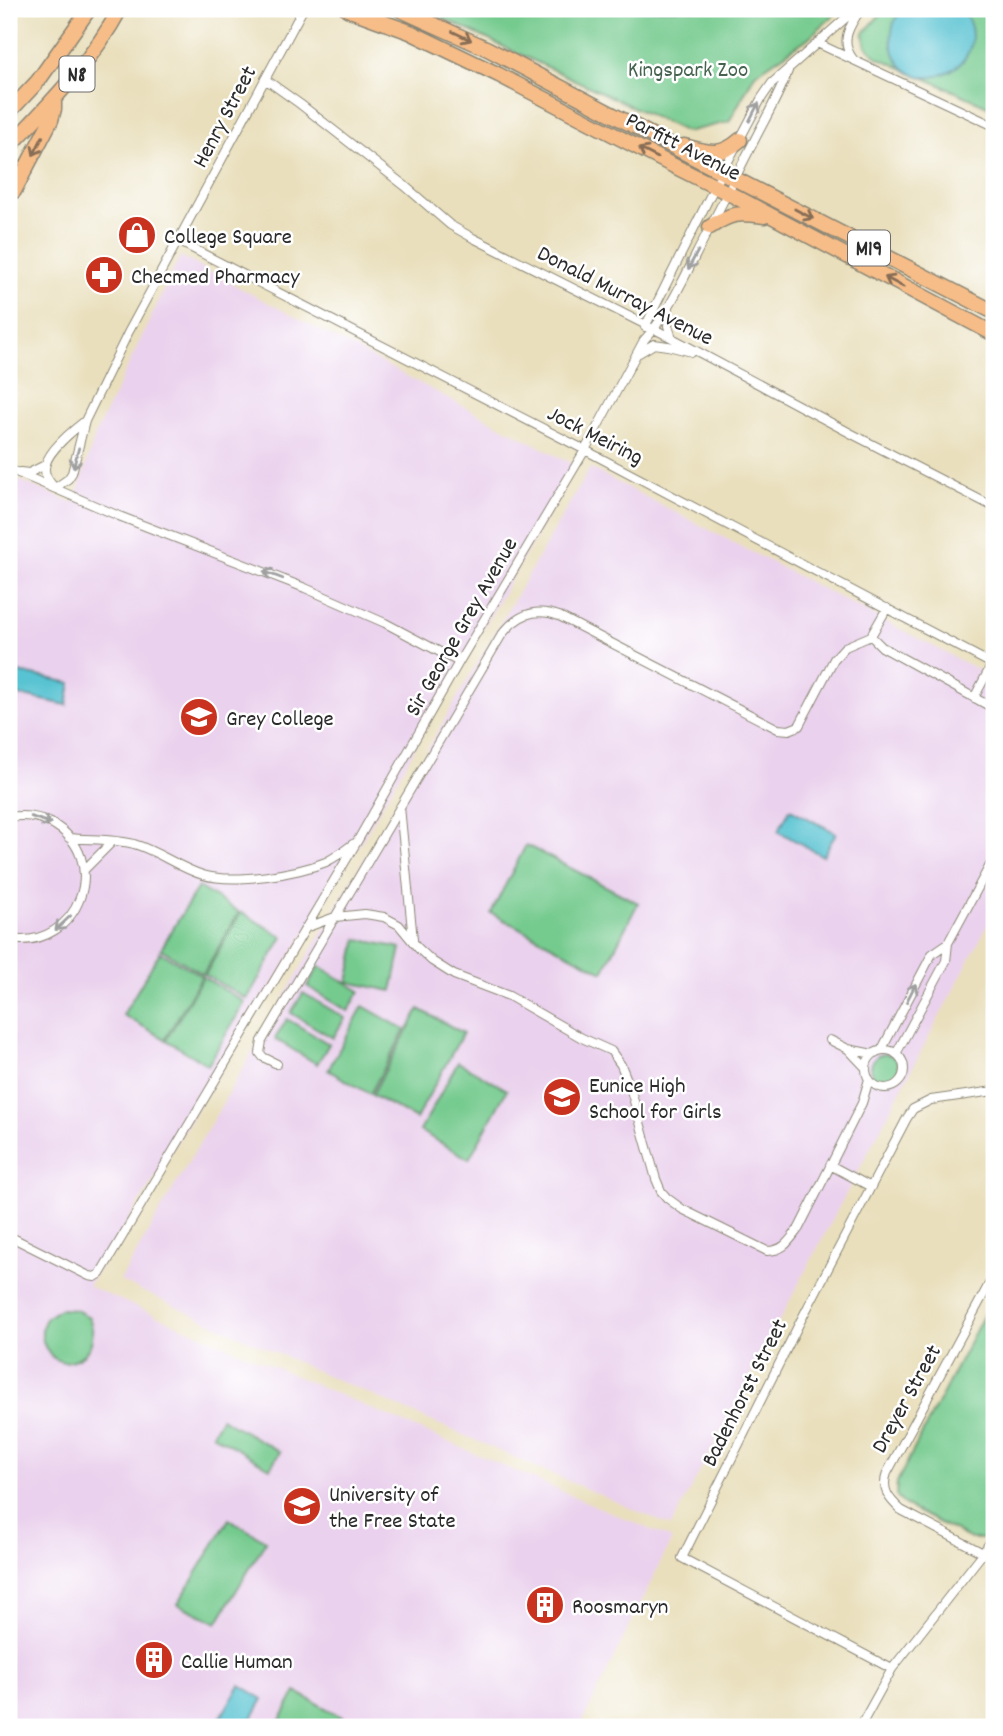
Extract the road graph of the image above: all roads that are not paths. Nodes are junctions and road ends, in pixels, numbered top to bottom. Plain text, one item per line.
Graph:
1 (89, 9) edge
2 (120, 9) edge
3 (303, 9) edge
4 (348, 9) edge
5 (399, 9) edge
6 (859, 9) edge
7 (817, 43) junction
8 (488, 49) junction
9 (855, 61) junction
10 (789, 68) junction
11 (265, 79) junction
12 (54, 99) junction
13 (550, 103) junction
14 (9, 112) edge
15 (994, 126) edge
16 (740, 140) junction
17 (665, 142) junction
18 (9, 147) edge
19 (729, 176) junction
20 (721, 190) junction
21 (14, 191) dead end
22 (772, 217) junction
23 (710, 227) junction
24 (178, 242) junction
25 (972, 300) junction
26 (669, 304) junction
27 (994, 312) edge
28 (994, 322) edge
29 (645, 324) junction
30 (655, 329) junction
31 (994, 334) edge
32 (672, 338) junction
33 (644, 340) junction
34 (636, 355) junction
35 (705, 356) junction
36 (85, 421) junction
37 (585, 450) junction
38 (45, 465) junction
39 (13, 471) edge
40 (55, 488) junction
41 (994, 507) edge
42 (887, 608) junction
43 (871, 636) junction
44 (459, 662) junction
45 (993, 664) edge
46 (974, 698) junction
47 (993, 706) edge
48 (994, 740) edge
49 (400, 807) junction
50 (10, 815) edge
51 (69, 838) junction
52 (358, 840) junction
53 (112, 842) junction
54 (994, 858) edge
55 (84, 870) junction
56 (335, 918) junction
57 (305, 928) junction
58 (9, 939) edge
59 (413, 941) junction
60 (948, 943) junction
61 (830, 1040) dead end
62 (848, 1049) junction
63 (882, 1049) junction
64 (873, 1054) junction
65 (897, 1054) junction
66 (277, 1064) dead end
67 (866, 1068) junction
68 (869, 1079) junction
69 (878, 1087) junction
70 (994, 1091) edge
71 (862, 1103) junction
72 (830, 1165) junction
73 (871, 1186) junction
74 (9, 1236) edge
75 (994, 1275) edge
76 (992, 1539) edge
77 (968, 1544) junction
78 (983, 1552) junction
79 (891, 1669) junction
80 (860, 1727) edge

1 - 14 highway, N8
2 - 12 highway, N8
3 - 11 street, Henry Street
4 - 13 highway, Parfitt Avenue / M19
5 -> 8 highway, Parfitt Avenue / M19
6 - 7 street
6 - 9 street
7 - 9 street
7 - 10 street
8 - 13 highway
8 - 17 highway, Parfitt Avenue / M19
9 - 15 street
16 -> 10 street
10 - 19 street
11 - 24 street, Henry Street
11 - 29 street, Donald Murray Avenue
12 - 18 highway, N8
12 -> 21 highway
20 -> 13 highway, Parfitt Avenue / M19
16 - 17 highway
16 - 19 street
17 - 19 highway, Parfitt Avenue / M19
19 - 20 street, Sir George Grey Avenue
19 - 20 street, Sir George Grey Avenue
19 -> 25 highway, Parfitt Avenue / M19
20 - 22 highway, Parfitt Avenue / M19
20 - 23 street, Sir George Grey Avenue
20 - 29 street, Sir George Grey Avenue
22 - 23 highway
31 -> 22 highway, Parfitt Avenue / M19
23 -> 26 street, Sir George Grey Avenue
24 - 36 street, Henry Street
24 - 37 street, Jock Meiring
25 - 27 highway, Parfitt Avenue / M19
25 - 28 highway
26 - 30 street, Sir George Grey Avenue
26 - 32 street
29 - 30 street, Donald Murray Avenue
29 - 33 street, Sir George Grey Avenue
30 - 32 street, Donald Murray Avenue
30 - 33 street, Sir George Grey Avenue
32 - 35 street, Donald Murray Avenue
33 - 34 street, Sir George Grey Avenue
34 - 35 street
34 - 37 street, Sir George Grey Avenue
35 - 41 street, Donald Murray Avenue
36 - 38 street
36 -> 40 street
37 - 42 street, Jock Meiring
37 - 44 street, Sir George Grey Avenue
38 - 39 street
38 - 40 street
39 - 40 street
44 -> 40 street
42 - 43 street
42 - 45 street, Jock Meiring
43 - 46 street
43 - 49 street
44 - 52 street, Sir George Grey Avenue
45 - 46 street
46 - 47 street
47 - 48 street
49 - 56 street
49 - 59 street
50 -> 51 street
51 - 53 street
51 - 55 street
52 - 53 street
52 - 57 street, Sir George Grey Avenue
53 - 55 street
54 - 60 street
55 -> 58 street
56 - 57 street
56 - 59 street
56 - 66 street
57 - 74 street, Sir George Grey Avenue
59 - 72 street
63 -> 60 street
60 - 65 street
61 - 62 street
62 - 64 street
62 - 67 street
63 - 64 street
63 - 65 street
64 - 67 street
65 - 69 street
67 - 68 street
68 - 69 street
68 - 71 street
69 - 71 street
70 - 73 street, Badenhorst Street
71 - 72 street
72 - 73 street
73 - 79 street, Badenhorst Street
75 - 77 street, Dreyer Street
76 - 77 street, Dreyer Street
76 - 78 street
77 - 78 street, Dreyer Street
78 - 79 street
79 - 80 street

